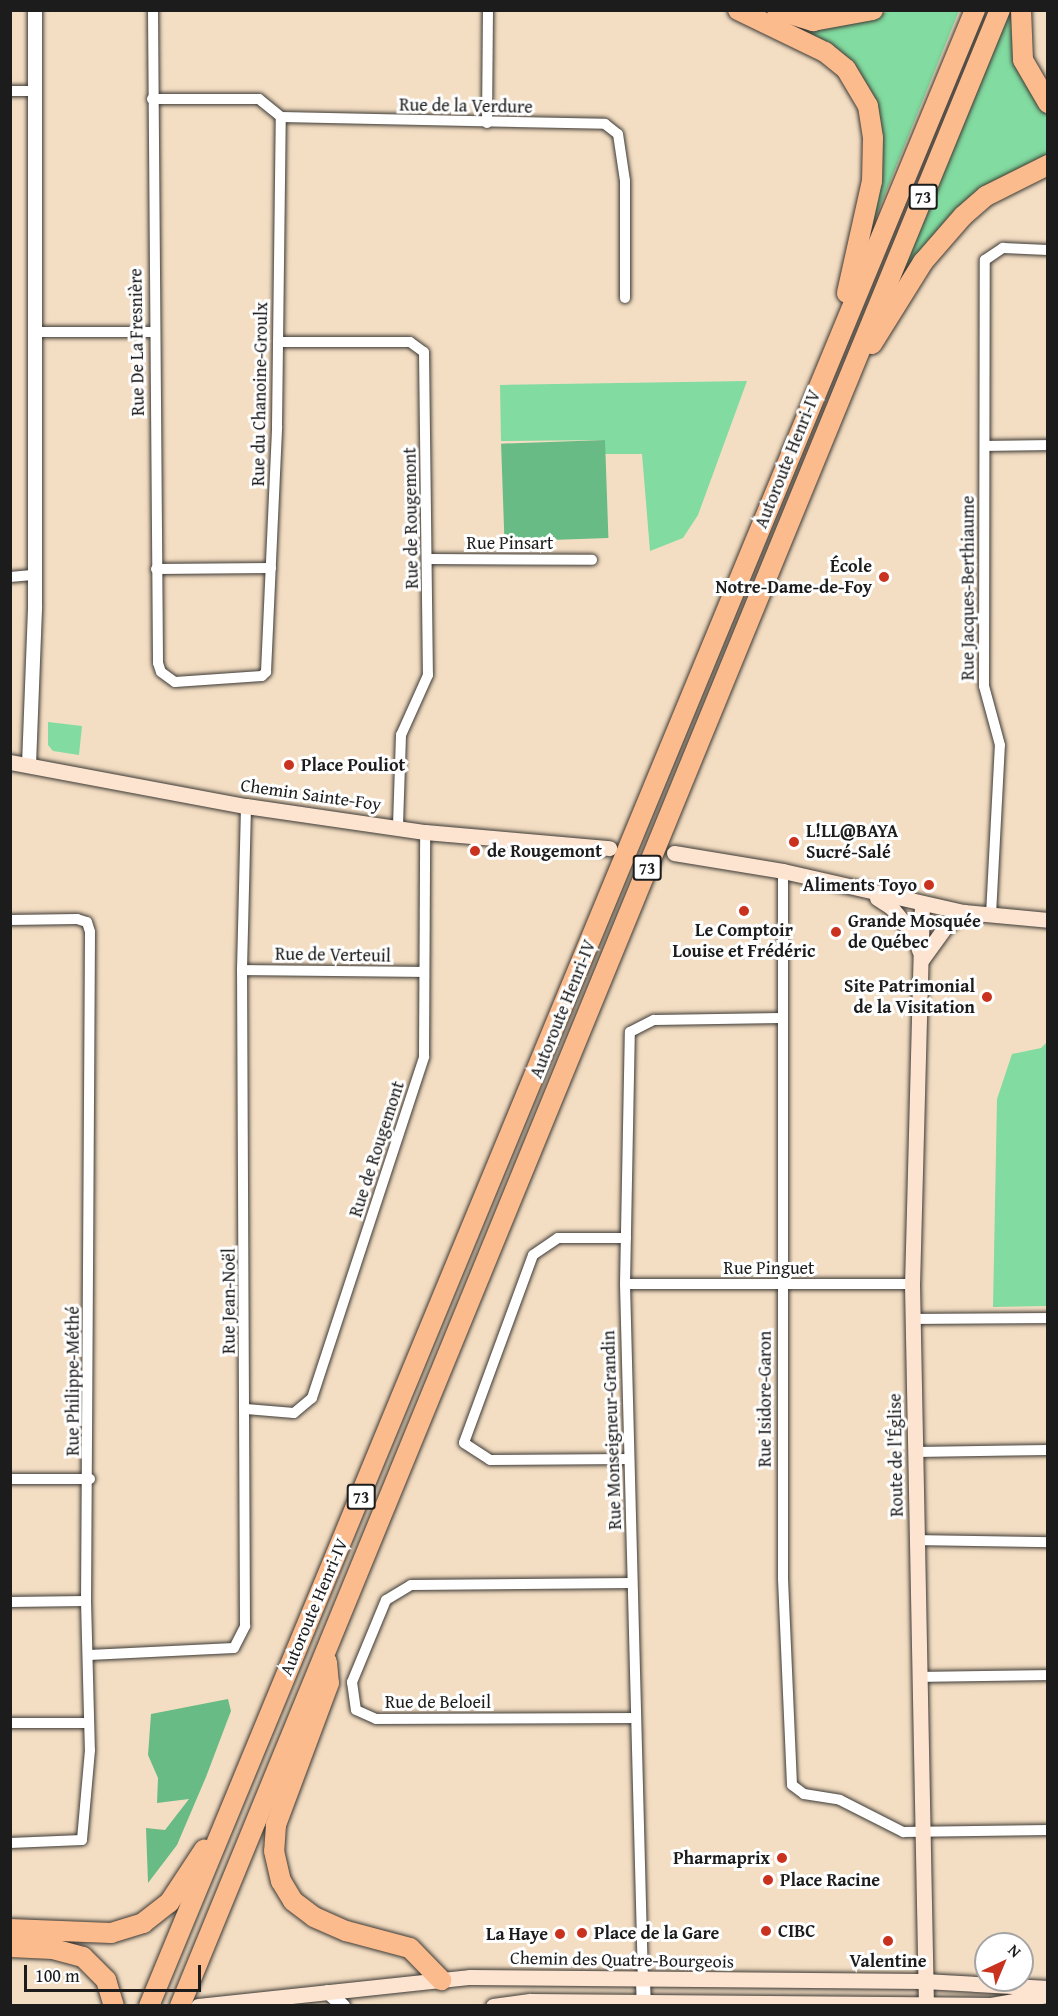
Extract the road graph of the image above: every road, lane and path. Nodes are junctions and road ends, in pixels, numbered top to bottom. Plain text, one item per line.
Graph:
1 (35, 10) edge
2 (153, 10) edge
3 (488, 10) edge
4 (738, 10) edge
5 (777, 10) edge
6 (873, 10) edge
7 (975, 10) edge
8 (1000, 10) edge
9 (1021, 10) edge
10 (10, 91) edge
11 (33, 92) junction
12 (152, 99) junction
13 (1047, 103) edge
14 (281, 117) junction
15 (488, 123) junction
16 (1047, 165) edge
17 (1047, 250) edge
18 (625, 298) dead end
19 (840, 329) junction
20 (34, 332) junction
21 (153, 332) junction
22 (278, 342) junction
23 (846, 384) junction
24 (1047, 445) edge
25 (986, 446) junction
26 (427, 559) junction
27 (592, 560) dead end
28 (271, 568) junction
29 (156, 569) junction
30 (32, 575) junction
31 (10, 577) edge
32 (161, 672) joint
33 (10, 762) edge
34 (29, 765) junction
35 (246, 806) junction
36 (398, 827) junction
37 (425, 832) junction
38 (609, 848) dead end
39 (675, 853) dead end
40 (783, 871) junction
41 (867, 892) junction
42 (922, 904) junction
43 (964, 912) junction
44 (991, 915) junction
45 (10, 920) edge
46 (1047, 920) edge
47 (921, 962) junction
48 (242, 970) junction
49 (424, 972) junction
50 (781, 1018) junction
51 (626, 1239) junction
52 (625, 1284) junction
53 (781, 1284) junction
54 (912, 1284) junction
55 (1047, 1318) edge
56 (913, 1319) junction
57 (246, 1409) junction
58 (1047, 1450) edge
59 (915, 1452) junction
60 (629, 1459) junction
61 (10, 1479) edge
62 (90, 1479) junction
63 (917, 1540) junction
64 (1047, 1542) edge
65 (632, 1583) junction
66 (86, 1601) junction
67 (10, 1602) edge
68 (326, 1653) junction
69 (89, 1655) junction
70 (1047, 1675) edge
71 (919, 1677) junction
72 (636, 1718) junction
73 (10, 1723) edge
74 (89, 1723) junction
75 (1047, 1830) edge
76 (921, 1832) junction
77 (218, 1835) junction
78 (10, 1843) edge
79 (10, 1929) edge
80 (10, 1947) edge
81 (441, 1980) junction
82 (643, 1981) junction
83 (924, 1982) junction
84 (1047, 1988) edge
85 (328, 1992) junction
86 (1047, 1995) edge
87 (644, 2004) edge
88 (208, 2005) edge
89 (926, 2005) edge
90 (114, 2006) edge
91 (149, 2006) edge
92 (180, 2006) edge
93 (198, 2006) edge
94 (343, 2006) edge
95 (493, 2006) edge

1 - 11 street
2 - 12 street, Rue De La Fresnière
3 - 15 street
4 - 19 highway
5 - 6 highway
7 - 19 highway, Autoroute Henri-IV / 73
8 - 23 highway, Autoroute Henri-IV / 73
9 - 13 highway
10 - 11 street
11 - 20 street
12 - 14 street
12 - 21 street, Rue De La Fresnière
14 - 15 street, Rue de la Verdure
14 - 22 street, Rue du Chanoine-Groulx
15 - 18 street, Rue de la Verdure
16 - 23 highway
17 - 25 street, Rue Jacques-Berthiaume
19 - 77 highway, Autoroute Henri-IV / 73
20 - 21 street
20 - 30 street
21 - 29 street, Rue De La Fresnière
22 - 26 street, Rue de Rougemont
22 - 28 street, Rue du Chanoine-Groulx
23 - 68 highway, Autoroute Henri-IV / 73
24 - 25 street
25 - 44 street, Rue Jacques-Berthiaume
26 - 27 street, Rue Pinsart
26 - 36 street, Rue de Rougemont
28 - 29 street
28 - 32 street, Rue du Chanoine-Groulx
29 - 32 street, Rue De La Fresnière
30 - 31 street
30 - 34 street
33 - 34 main road, Chemin Sainte-Foy
34 - 35 main road, Chemin Sainte-Foy
35 - 36 main road, Chemin Sainte-Foy
35 - 48 street, Rue Jean-Noël
36 - 37 main road, Chemin Sainte-Foy
37 - 38 main road, Chemin Sainte-Foy
37 - 49 street, Rue de Rougemont
39 - 40 main road
40 - 41 main road
40 - 50 street, Rue Isidore-Garon
41 - 42 main road
41 - 47 main road
42 - 43 main road
42 - 47 main road, Route de l'Église
43 - 44 main road
43 - 47 main road
44 - 46 main road
45 - 62 street, Rue Philippe-Méthé
47 - 54 main road, Route de l'Église
48 - 49 street, Rue de Verteuil
48 - 57 street, Rue Jean-Noël
49 - 57 street, Rue de Rougemont
50 - 51 street, Rue Monseigneur-Grandin
50 - 53 street, Rue Isidore-Garon
51 - 52 street, Rue Monseigneur-Grandin
51 - 60 street
52 - 53 street, Rue Pinguet
52 - 60 street, Rue Monseigneur-Grandin
53 - 54 street, Rue Pinguet
53 - 76 street, Rue Isidore-Garon
54 - 56 main road, Route de l'Église
55 - 56 street
56 - 59 main road, Route de l'Église
57 - 69 street, Rue Jean-Noël
58 - 59 street
59 - 63 main road, Route de l'Église
60 - 65 street, Rue Monseigneur-Grandin
61 - 62 street
62 - 66 street, Rue Philippe-Méthé
63 - 64 street
63 - 71 main road, Route de l'Église
65 - 72 street, Rue Monseigneur-Grandin
65 - 72 street, Rue de Beloeil
66 - 67 street
66 - 69 street, Rue Philippe-Méthé
68 - 81 highway
68 - 92 highway, Autoroute Henri-IV / 73
69 - 74 street, Rue Philippe-Méthé
70 - 71 street
71 - 76 main road, Route de l'Église
72 - 82 street, Rue Monseigneur-Grandin
73 - 74 street
74 - 78 street, Rue Philippe-Méthé
75 - 76 street
76 - 83 main road, Route de l'Église
77 - 79 highway
77 - 91 highway, Autoroute Henri-IV / 73
80 - 90 highway
81 - 82 main road, Chemin des Quatre-Bourgeois
81 - 85 main road, Chemin des Quatre-Bourgeois
82 - 83 main road, Chemin des Quatre-Bourgeois
82 - 87 street
83 - 84 main road, Chemin des Quatre-Bourgeois
83 - 89 main road, Route de l'Église
85 - 88 main road, Chemin des Quatre-Bourgeois
85 - 94 street
86 - 89 main road
87 - 89 main road
87 - 95 main road
88 - 93 main road, Chemin des Quatre-Bourgeois

